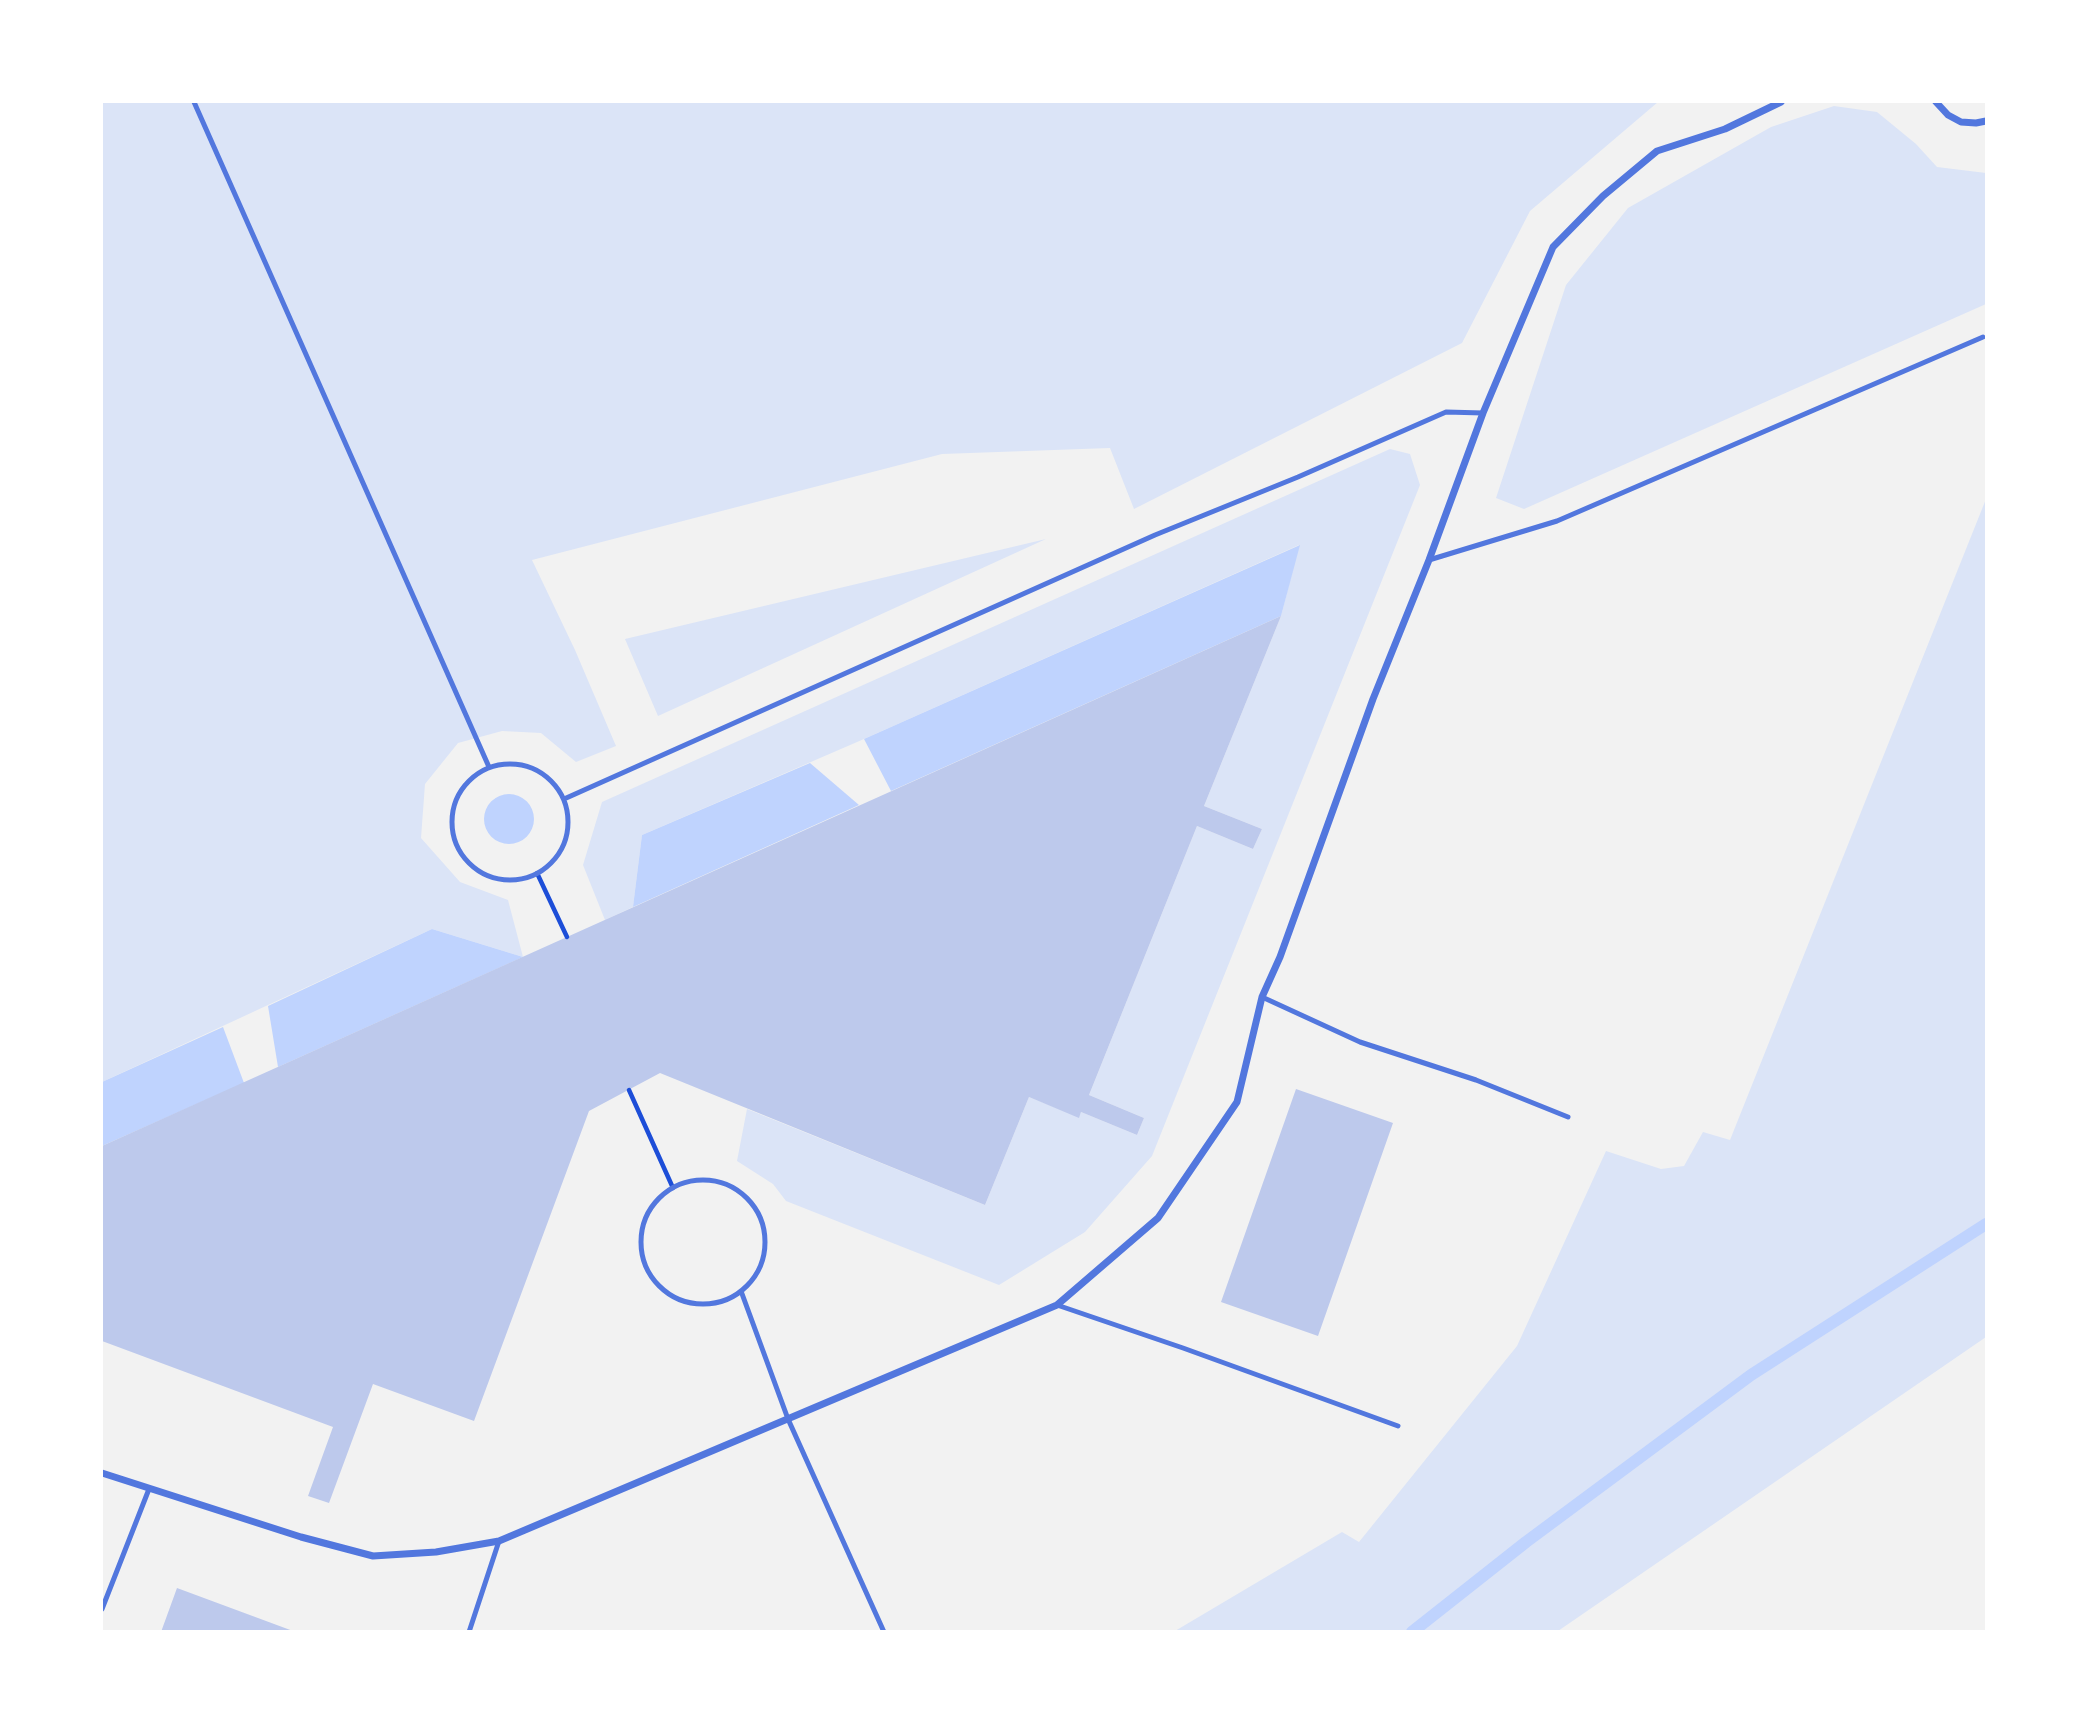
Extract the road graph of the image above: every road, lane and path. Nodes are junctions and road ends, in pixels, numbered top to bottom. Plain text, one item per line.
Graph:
1 (194, 102) edge
2 (1781, 102) edge
3 (1936, 102) edge
4 (1986, 121) edge
5 (1983, 337) dead end
6 (1483, 413) junction
7 (1429, 560) junction
8 (489, 767) junction
9 (564, 799) junction
10 (537, 873) junction
11 (567, 937) dead end
12 (1262, 997) junction
13 (629, 1090) dead end
14 (1568, 1117) dead end
15 (673, 1188) junction
16 (741, 1292) junction
17 (1057, 1305) junction
18 (788, 1419) junction
19 (1398, 1426) dead end
20 (102, 1473) edge
21 (149, 1489) junction
22 (499, 1541) junction
23 (102, 1609) edge
24 (469, 1632) edge
25 (884, 1632) edge

1 - 8 lane
2 - 6 street
3 - 4 street
5 - 7 lane
6 - 7 street
6 - 9 lane
7 - 12 street
8 - 9 lane
8 - 10 lane
9 - 10 lane
10 - 11 path
12 - 14 lane
12 - 17 street
13 - 15 path
15 - 16 lane
15 - 16 lane
16 - 18 lane
17 - 18 street
17 - 19 lane
18 - 22 street
18 - 25 lane
20 - 21 street
21 - 22 street
21 - 23 lane
22 - 24 lane

